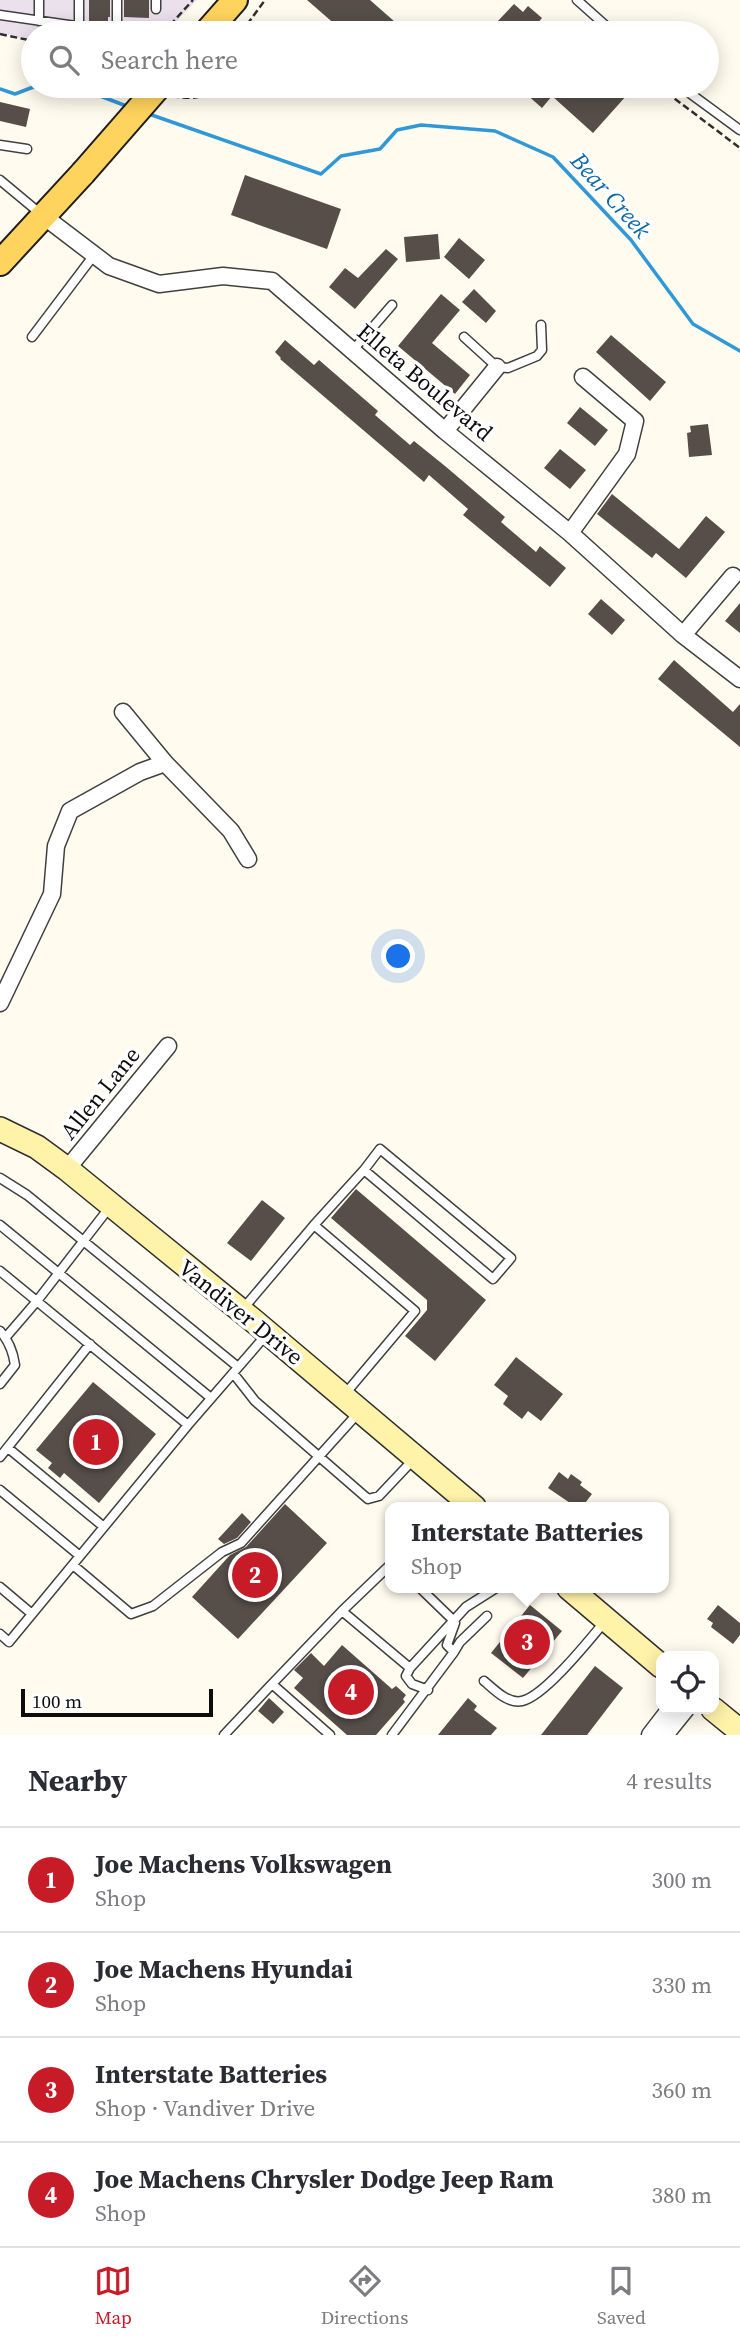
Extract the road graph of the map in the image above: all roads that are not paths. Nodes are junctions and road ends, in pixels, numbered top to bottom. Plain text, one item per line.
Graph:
1 (39, 0) edge
2 (79, 0) edge
3 (117, 0) edge
4 (235, 0) edge
5 (577, 0) edge
6 (0, 15) edge
7 (38, 21) joint
8 (79, 21) edge
9 (117, 21) edge
10 (216, 21) edge
11 (601, 21) edge
12 (153, 98) edge
13 (696, 98) edge
14 (740, 130) edge
15 (0, 145) edge
16 (27, 149) dead end
17 (0, 180) edge
18 (42, 215) junction
19 (94, 255) junction
20 (0, 262) edge
21 (392, 305) dead end
22 (541, 324) dead end
23 (32, 337) dead end
24 (464, 337) dead end
25 (353, 351) junction
26 (497, 367) junction
27 (583, 377) dead end
28 (446, 430) junction
29 (570, 533) junction
30 (733, 576) dead end
31 (683, 635) junction
32 (740, 679) edge
33 (123, 712) dead end
34 (165, 763) junction
35 (248, 859) dead end
36 (0, 1003) edge
37 (168, 1046) dead end
38 (0, 1129) edge
39 (67, 1169) junction
40 (364, 1170) junction
41 (0, 1178) edge
42 (111, 1206) junction
43 (0, 1225) edge
44 (314, 1226) junction
45 (83, 1242) junction
46 (0, 1270) edge
47 (58, 1274) junction
48 (37, 1301) junction
49 (241, 1311) junction
50 (268, 1333) junction
51 (3, 1334) edge
52 (90, 1344) junction
53 (236, 1370) junction
54 (0, 1384) edge
55 (211, 1398) junction
56 (352, 1404) junction
57 (188, 1425) junction
58 (8, 1448) junction
59 (319, 1456) junction
60 (0, 1457) edge
61 (415, 1458) junction
62 (0, 1490) edge
63 (468, 1502) edge
64 (104, 1527) junction
65 (80, 1556) junction
66 (72, 1565) junction
67 (385, 1569) edge
68 (0, 1587) edge
69 (425, 1593) edge
70 (488, 1593) edge
71 (575, 1593) edge
72 (342, 1611) junction
73 (32, 1614) junction
74 (487, 1616) dead end
75 (607, 1619) junction
76 (453, 1620) junction
77 (0, 1634) edge
78 (454, 1652) junction
79 (656, 1662) edge
80 (410, 1668) junction
81 (484, 1681) dead end
82 (272, 1684) junction
83 (428, 1690) junction
84 (666, 1714) edge
85 (683, 1714) edge
86 (719, 1714) edge
87 (740, 1731) edge
88 (673, 1732) edge
89 (224, 1735) edge
90 (330, 1735) edge
91 (392, 1735) edge
92 (650, 1735) edge

1 - 7 lane
2 - 8 lane
3 - 9 lane
4 - 10 main road
5 - 11 lane
6 - 7 lane
12 - 18 main road, bridge
13 - 14 lane
15 - 16 lane
17 - 18 lane
18 - 19 street, Elleta Boulevard
18 - 20 main road
19 - 23 lane
19 - 25 street, Elleta Boulevard
21 - 25 lane
22 - 26 lane
24 - 26 lane
25 - 28 street, Elleta Boulevard
26 - 28 street
27 - 29 street
28 - 29 street, Elleta Boulevard
29 - 31 street, Elleta Boulevard
30 - 31 street
31 - 32 street, Elleta Boulevard
33 - 34 street
34 - 35 street
34 - 36 street
37 - 39 street, Allen Lane
38 - 39 main road, Vandiver Drive
39 - 42 main road, Vandiver Drive
40 - 40 lane
40 - 44 lane
41 - 45 lane
42 - 45 lane
42 - 49 main road, Vandiver Drive
43 - 47 lane
44 - 49 lane
44 - 56 lane
45 - 47 lane
45 - 53 lane
46 - 48 lane
47 - 48 lane
47 - 55 lane
48 - 51 lane
48 - 52 lane
49 - 50 main road, Vandiver Drive
50 - 53 lane
50 - 56 main road, Vandiver Drive
51 - 54 lane
52 - 57 lane
52 - 58 lane
53 - 55 lane
53 - 59 lane
55 - 57 lane
56 - 59 lane
56 - 61 main road, Vandiver Drive
57 - 64 lane
58 - 60 lane
58 - 64 lane
59 - 61 lane
59 - 66 lane
61 - 63 main road, Vandiver Drive
62 - 65 lane
64 - 65 lane
65 - 66 lane
66 - 73 lane
67 - 72 lane
68 - 73 lane
69 - 76 lane
70 - 76 lane
71 - 75 main road
72 - 80 lane
72 - 82 lane
73 - 77 lane
74 - 78 lane
75 - 79 main road
75 - 81 lane
76 - 78 lane
76 - 80 lane
78 - 83 lane
80 - 83 lane
82 - 89 lane
82 - 90 lane
83 - 91 lane
84 - 92 street
85 - 88 street
86 - 87 main road

